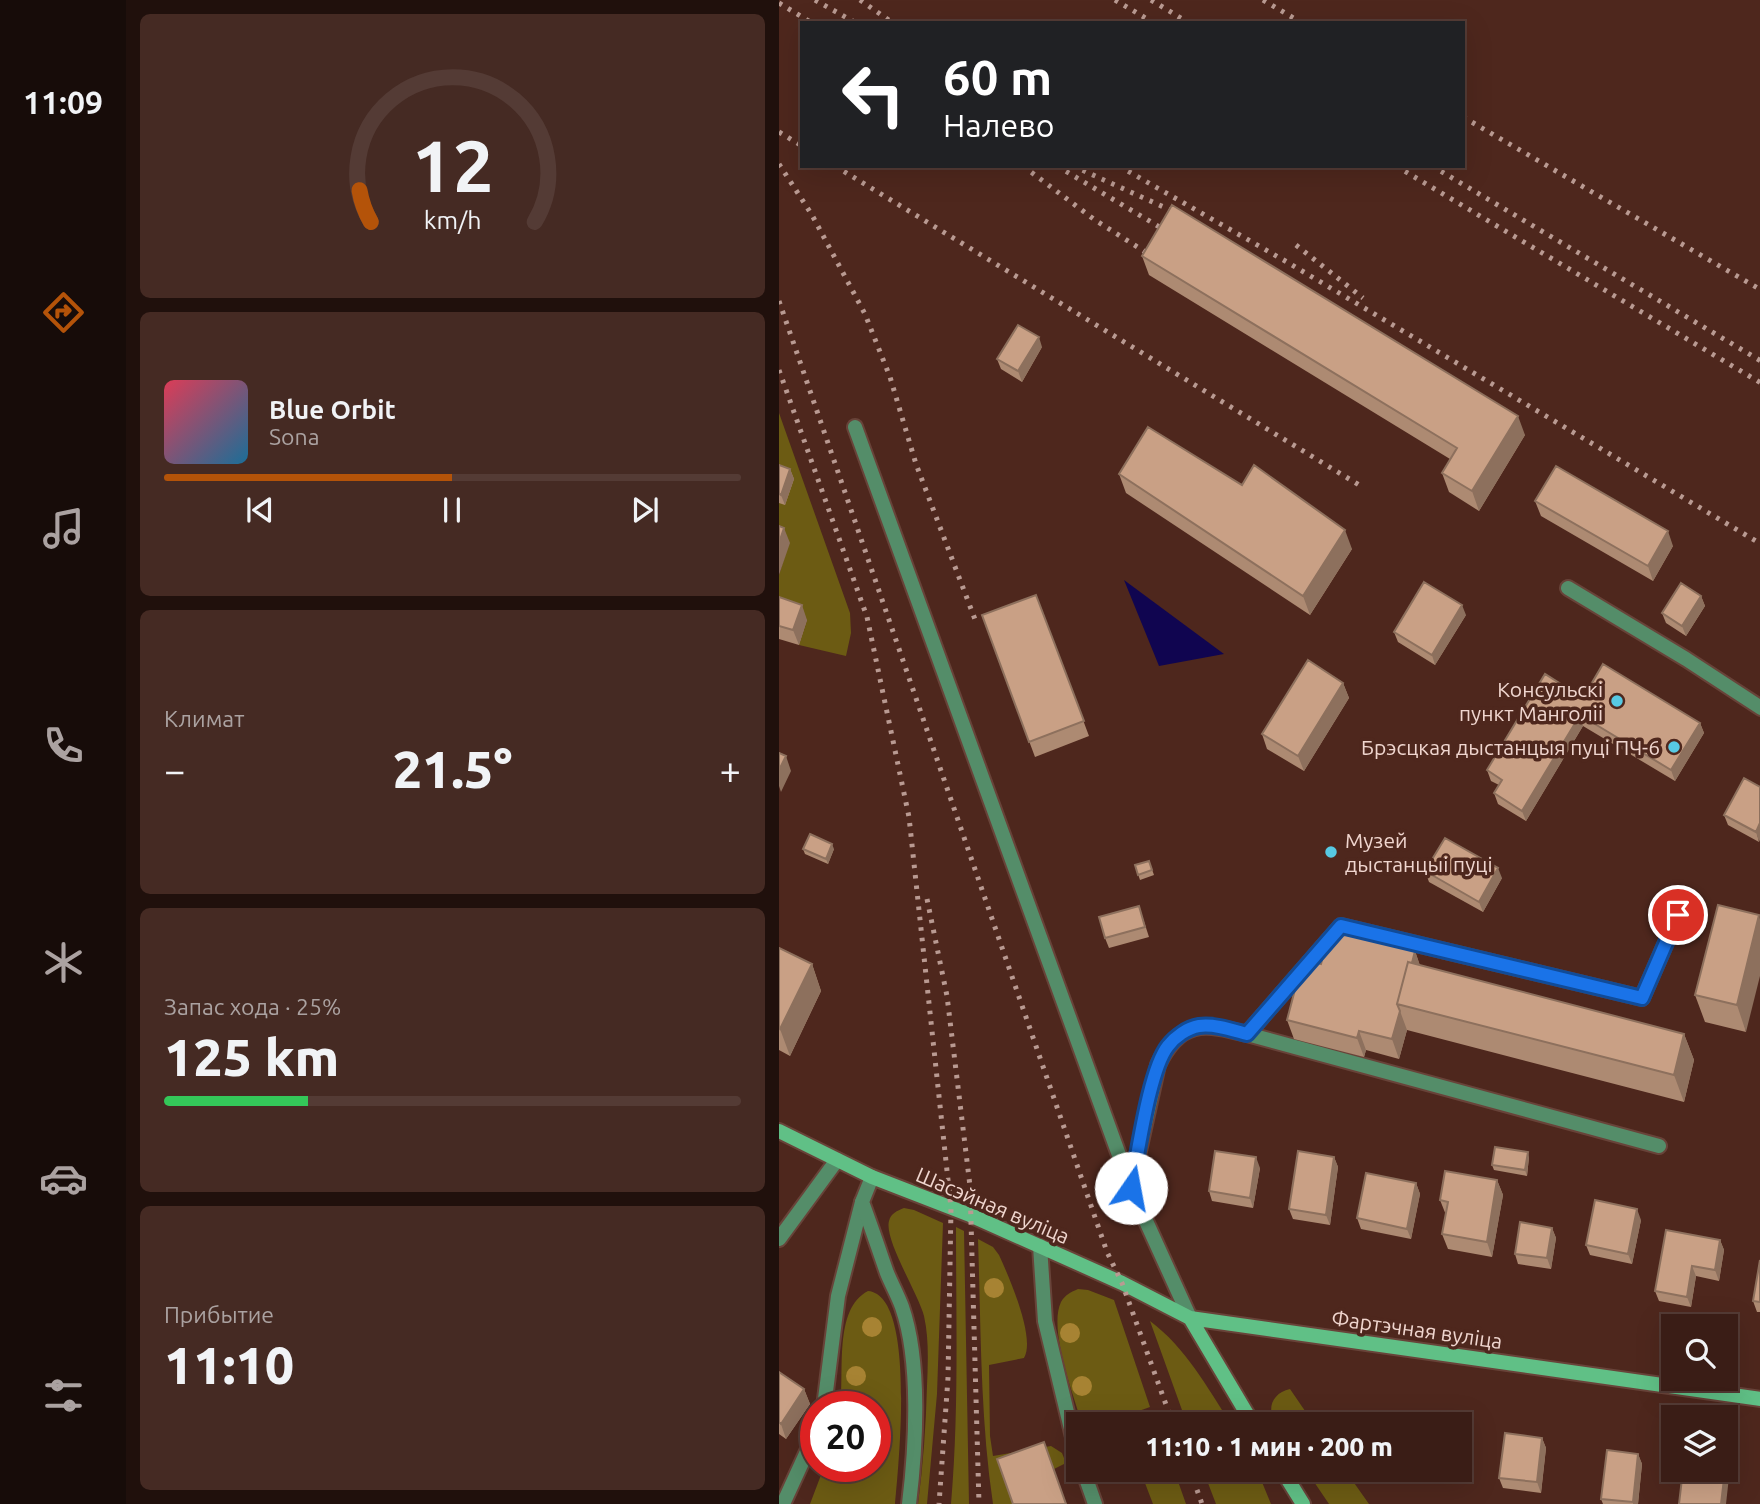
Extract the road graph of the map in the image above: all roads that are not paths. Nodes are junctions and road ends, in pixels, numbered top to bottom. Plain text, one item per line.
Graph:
1 (855, 427) dead end
2 (1568, 588) dead end
3 (1760, 708) edge
4 (1678, 915) dead end
5 (1247, 1034) junction
6 (779, 1131) edge
7 (1659, 1146) dead end
8 (837, 1160) junction
9 (872, 1177) junction
10 (1131, 1188) junction
11 (862, 1202) junction
12 (779, 1239) edge
13 (1040, 1246) junction
14 (1190, 1318) junction
15 (826, 1391) edge
16 (1760, 1399) edge
17 (1067, 1412) edge
18 (1246, 1412) edge
19 (800, 1467) edge
20 (1087, 1482) edge
21 (1289, 1482) edge
22 (783, 1504) edge
23 (909, 1504) edge
24 (1095, 1504) edge
25 (1303, 1504) edge

1 - 10 street
2 - 3 street
4 - 5 street
5 - 7 street
5 - 10 street
6 - 8 main road, Шасэйная вуліца
8 - 9 main road, Шасэйная вуліца
8 - 12 street
9 - 11 street
9 - 13 main road, Шасэйная вуліца
10 - 14 street
11 - 15 street
11 - 23 street
13 - 14 main road, Шасэйная вуліца
13 - 17 street
14 - 16 main road, Фартэчная вуліца
14 - 18 main road
19 - 22 street
20 - 24 street
21 - 25 main road

